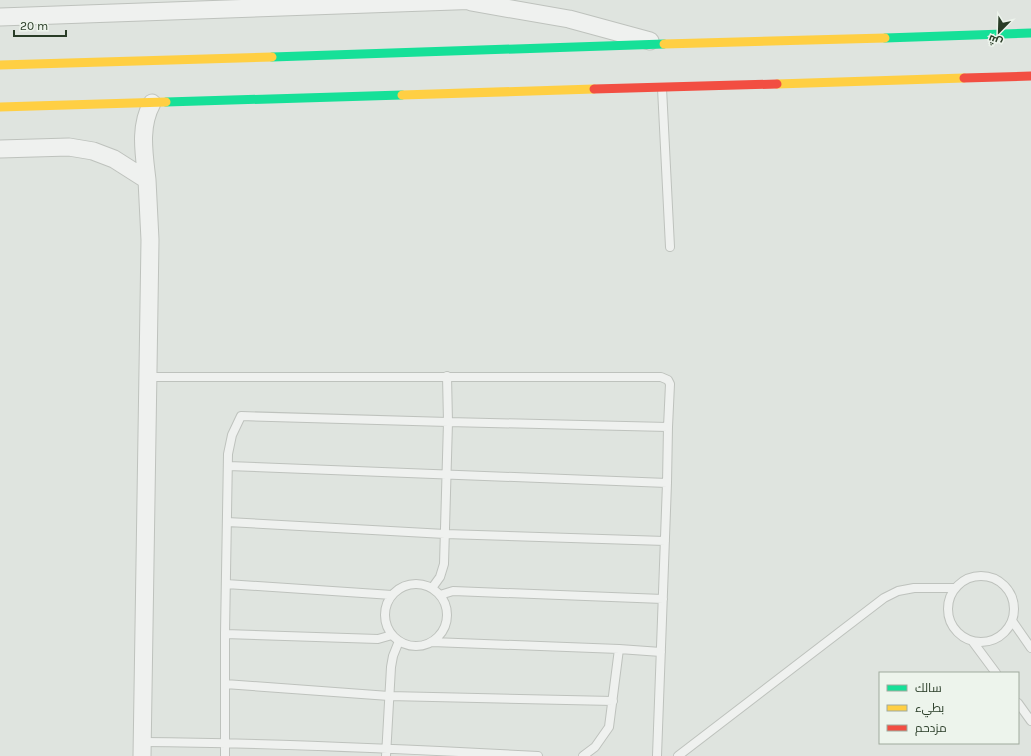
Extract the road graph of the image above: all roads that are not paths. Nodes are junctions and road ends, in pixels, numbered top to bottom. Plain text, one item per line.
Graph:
1 (484, 0) edge
2 (407, 1) edge
3 (464, 1) edge
4 (332, 3) edge
5 (73, 7) edge
6 (100, 7) edge
7 (0, 17) edge
8 (1031, 33) edge
9 (664, 44) junction
10 (0, 65) edge
11 (1031, 76) edge
12 (662, 88) junction
13 (152, 103) junction
14 (0, 107) edge
15 (0, 149) edge
16 (147, 180) junction
17 (670, 247) dead end
18 (447, 376) junction
19 (148, 377) junction
20 (448, 422) junction
21 (668, 428) junction
22 (228, 466) junction
23 (446, 474) junction
24 (668, 483) junction
25 (227, 522) junction
26 (445, 534) junction
27 (665, 541) junction
28 (226, 584) junction
29 (432, 588) junction
30 (955, 588) junction
31 (392, 595) junction
32 (440, 595) junction
33 (663, 599) junction
34 (1013, 622) junction
35 (225, 634) junction
36 (392, 635) junction
37 (399, 641) junction
38 (432, 642) junction
39 (973, 642) junction
40 (1031, 648) edge
41 (619, 649) junction
42 (661, 652) junction
43 (995, 672) edge
44 (225, 684) junction
45 (389, 696) junction
46 (613, 701) junction
47 (1019, 704) edge
48 (1031, 721) edge
49 (225, 742) junction
50 (142, 749) edge
51 (386, 752) edge
52 (224, 756) edge
53 (538, 756) edge
54 (583, 756) edge
55 (657, 756) edge
56 (678, 756) edge

1 - 3 street
2 - 3 street
2 - 4 street
3 - 9 street
4 - 6 street
5 - 6 street
5 - 7 street
8 - 9 main road
9 - 10 main road
11 - 12 main road
12 - 13 main road
12 - 17 lane
13 - 14 main road
13 - 16 street
15 - 16 street
16 - 19 street
18 - 19 lane
18 - 20 lane
18 - 21 lane
19 - 50 street
20 - 21 lane
20 - 22 lane
20 - 23 lane
21 - 24 lane
22 - 23 lane
22 - 25 lane
23 - 24 lane
23 - 26 lane
24 - 27 lane
25 - 26 lane
25 - 28 lane
26 - 27 lane
26 - 29 lane
27 - 33 lane
28 - 31 lane
28 - 35 lane
29 - 31 lane
29 - 32 lane
30 - 34 lane
30 - 39 lane
30 - 56 lane
31 - 36 lane
32 - 33 lane
32 - 38 lane
33 - 42 lane
34 - 39 lane
34 - 40 lane
35 - 36 lane
35 - 44 lane
36 - 37 lane
37 - 38 lane
37 - 45 lane
38 - 41 lane
39 - 43 lane
41 - 42 lane
41 - 46 lane
42 - 55 lane
44 - 45 lane
44 - 49 lane
45 - 46 lane
45 - 51 lane
46 - 54 lane
47 - 48 lane
49 - 50 lane
49 - 51 lane
49 - 52 lane
51 - 53 lane

